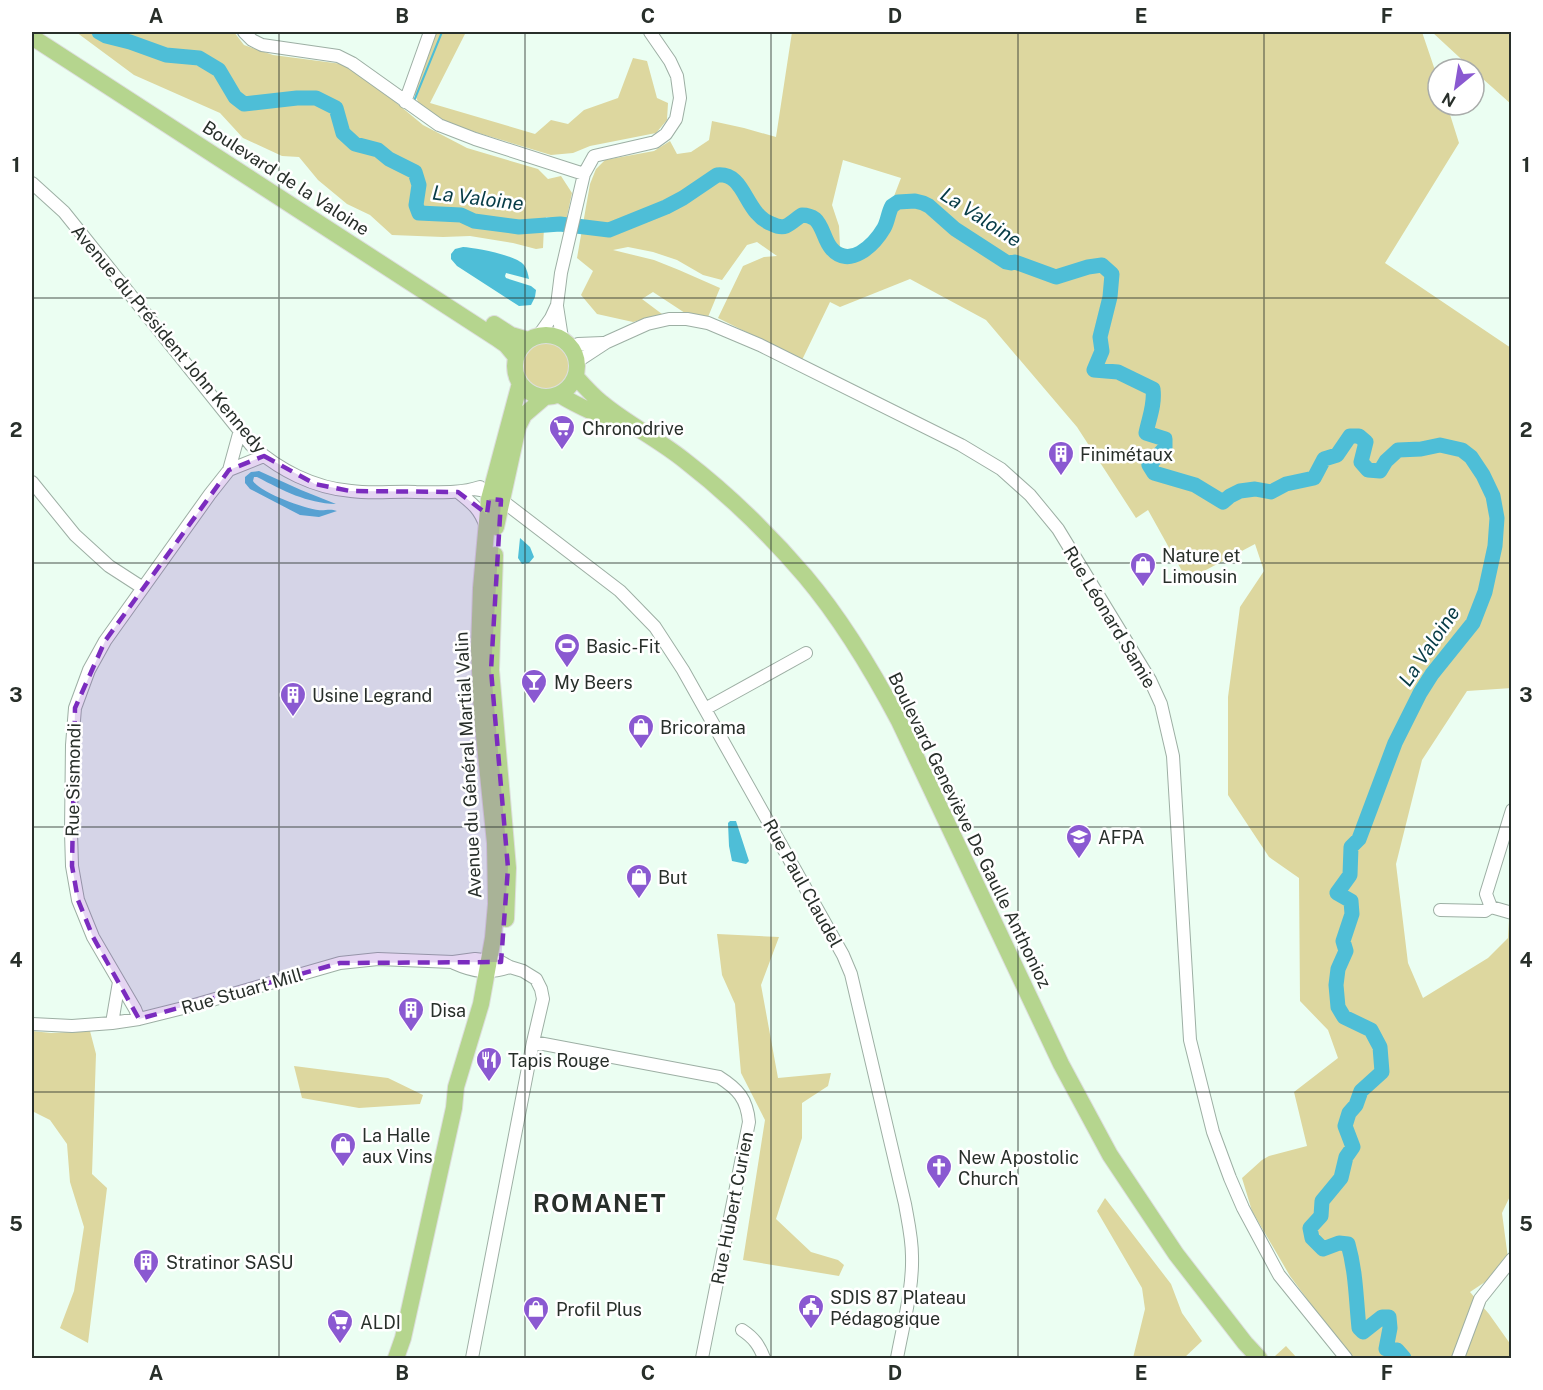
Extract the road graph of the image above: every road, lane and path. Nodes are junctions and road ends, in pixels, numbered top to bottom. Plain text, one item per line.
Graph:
1 (39, 32) edge
2 (244, 32) edge
3 (430, 32) edge
4 (650, 32) edge
5 (32, 37) edge
6 (405, 102) junction
7 (584, 174) junction
8 (32, 183) edge
9 (557, 305) junction
10 (533, 337) junction
11 (572, 356) junction
12 (516, 357) junction
13 (520, 383) junction
14 (552, 396) junction
15 (240, 430) junction
16 (264, 456) junction
17 (229, 470) junction
18 (32, 482) edge
19 (458, 492) junction
20 (489, 495) junction
21 (486, 527) junction
22 (143, 588) junction
23 (806, 653) dead end
24 (705, 709) junction
25 (1512, 810) edge
26 (1509, 828) edge
27 (1491, 907) junction
28 (1440, 910) dead end
29 (1512, 913) edge
30 (498, 966) junction
31 (119, 982) junction
32 (139, 1019) junction
33 (112, 1023) junction
34 (32, 1024) edge
35 (533, 1042) junction
36 (1511, 1260) edge
37 (742, 1330) dead end
38 (403, 1338) junction
39 (396, 1359) edge
40 (403, 1359) edge
41 (472, 1359) edge
42 (702, 1359) edge
43 (764, 1359) edge
44 (897, 1359) edge
45 (1246, 1359) edge
46 (1259, 1359) edge
47 (1346, 1359) edge
48 (1458, 1359) edge

1 - 10 main road, Boulevard de la Valoine
2 - 6 street
3 - 6 street
4 - 7 street
5 - 12 main road, Boulevard de la Valoine
6 - 7 street
7 - 9 street
8 - 15 street, Avenue du Président John Kennedy
9 - 10 street
9 - 11 street
10 - 11 main road
10 - 12 main road
11 - 14 main road
11 - 46 main road, Boulevard Geneviève De Gaulle Anthonioz
11 - 47 street, Rue Léonard Samie
12 - 13 main road
13 - 14 main road
13 - 20 main road, Avenue du Général Martial Valin
14 - 20 main road, Avenue du Général Martial Valin
14 - 45 main road, Boulevard Geneviève De Gaulle Anthonioz
15 - 16 street, Avenue du Président John Kennedy
15 - 17 street, Rue Sismondi
16 - 17 street, Rue Sismondi
16 - 19 street, Avenue du Président John Kennedy
17 - 22 street, Rue Sismondi
18 - 22 street
19 - 20 street, Avenue du Président John Kennedy
19 - 20 street, Avenue du Président John Kennedy
19 - 21 street
20 - 21 main road, Avenue du Général Martial Valin
20 - 24 street, Rue Paul Claudel
20 - 30 main road, Avenue du Général Martial Valin
21 - 30 main road, Avenue du Général Martial Valin
22 - 31 street, Rue Sismondi
23 - 24 street
24 - 44 street, Rue Paul Claudel
25 - 26 street
26 - 27 street
27 - 28 street
27 - 29 street
30 - 32 street, Rue Stuart Mill
30 - 35 street
30 - 38 main road, Avenue du Général Martial Valin
31 - 32 street, Rue Sismondi
31 - 33 street
32 - 33 street, Rue Stuart Mill
33 - 34 street, Rue Stuart Mill
35 - 41 street
35 - 42 street, Rue Hubert Curien
36 - 48 street
37 - 43 street
38 - 39 main road, Avenue du Général Martial Valin
38 - 40 main road, Avenue du Général Martial Valin

